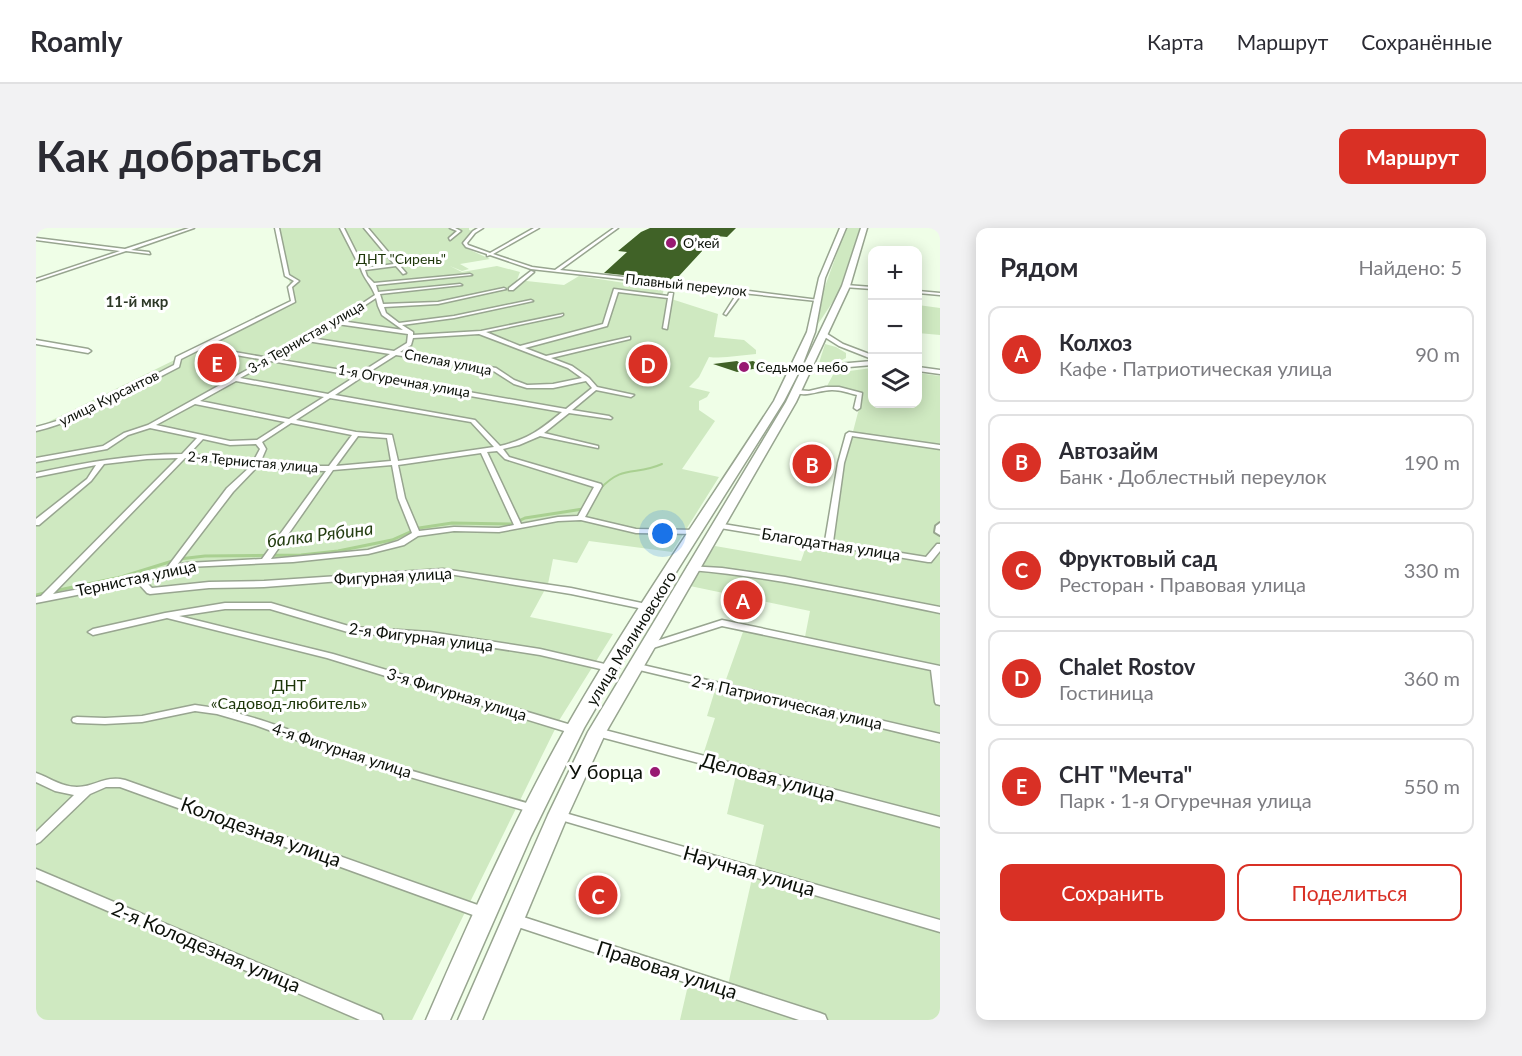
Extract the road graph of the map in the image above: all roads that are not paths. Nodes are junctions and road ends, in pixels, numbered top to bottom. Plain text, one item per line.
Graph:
1 (186, 228) edge
2 (192, 228) edge
3 (277, 228) edge
4 (342, 228) edge
5 (366, 228) edge
6 (452, 228) edge
7 (481, 228) edge
8 (537, 228) edge
9 (616, 228) edge
10 (843, 228) edge
11 (864, 228) edge
12 (473, 230) edge
13 (459, 231) junction
14 (160, 236) junction
15 (36, 237) edge
16 (450, 239) dead end
17 (61, 240) junction
18 (82, 242) junction
19 (75, 243) junction
20 (94, 243) junction
21 (126, 248) junction
22 (119, 249) junction
23 (488, 255) junction
24 (82, 261) junction
25 (93, 261) junction
26 (397, 266) junction
27 (363, 269) junction
28 (556, 271) junction
29 (532, 272) dead end
30 (404, 273) dead end
31 (470, 275) dead end
32 (36, 278) edge
33 (656, 282) junction
34 (373, 284) junction
35 (460, 285) dead end
36 (846, 286) junction
37 (868, 288) edge
38 (504, 289) dead end
39 (511, 289) dead end
40 (741, 291) junction
41 (922, 292) edge
42 (378, 294) junction
43 (940, 294) edge
44 (669, 297) junction
45 (817, 300) junction
46 (531, 301) dead end
47 (380, 306) junction
48 (726, 314) dead end
49 (561, 315) dead end
50 (336, 322) junction
51 (400, 324) junction
52 (665, 328) dead end
53 (480, 332) junction
54 (822, 333) junction
55 (411, 335) junction
56 (628, 338) dead end
57 (306, 339) junction
58 (36, 342) edge
59 (841, 345) junction
60 (199, 347) junction
61 (521, 347) junction
62 (87, 351) dead end
63 (396, 352) junction
64 (868, 355) edge
65 (868, 356) edge
66 (548, 357) junction
67 (270, 358) junction
68 (863, 363) junction
69 (868, 363) edge
70 (839, 366) junction
71 (803, 367) junction
72 (922, 368) edge
73 (940, 370) edge
74 (364, 374) junction
75 (234, 379) junction
76 (587, 379) junction
77 (595, 388) junction
78 (796, 392) junction
79 (631, 395) dead end
80 (329, 396) junction
81 (194, 402) junction
82 (857, 408) dead end
83 (567, 409) junction
84 (609, 418) dead end
85 (290, 420) junction
86 (150, 426) junction
87 (36, 429) edge
88 (356, 434) junction
89 (539, 434) junction
90 (201, 438) junction
91 (258, 442) junction
92 (596, 447) dead end
93 (940, 447) edge
94 (105, 448) junction
95 (498, 449) junction
96 (483, 452) junction
97 (185, 456) junction
98 (36, 460) edge
99 (102, 463) junction
100 (396, 464) junction
101 (255, 465) junction
102 (331, 468) junction
103 (36, 475) edge
104 (581, 518) junction
105 (36, 523) edge
106 (717, 525) junction
107 (940, 526) edge
108 (519, 527) junction
109 (697, 532) junction
110 (940, 532) edge
111 (416, 534) junction
112 (829, 543) junction
113 (940, 546) edge
114 (265, 561) junction
115 (691, 568) junction
116 (168, 572) junction
117 (140, 580) junction
118 (45, 597) junction
119 (36, 600) edge
120 (648, 607) junction
121 (940, 610) edge
122 (165, 616) junction
123 (93, 632) dead end
124 (645, 648) junction
125 (634, 666) junction
126 (609, 668) junction
127 (938, 668) edge
128 (940, 702) edge
129 (77, 720) dead end
130 (574, 730) junction
131 (597, 732) junction
132 (940, 738) edge
133 (36, 777) edge
134 (86, 791) junction
135 (534, 809) junction
136 (558, 815) junction
137 (940, 822) edge
138 (36, 839) edge
139 (36, 873) edge
140 (486, 913) junction
141 (514, 920) junction
142 (940, 926) edge
143 (376, 1020) edge
144 (438, 1020) edge
145 (470, 1020) edge
146 (820, 1020) edge

1 - 14 street
2 - 21 street
3 - 60 street, улица Курсантов
4 - 27 street
5 - 26 street
6 - 13 street
7 - 12 street
8 - 23 street
9 - 28 street
10 - 45 highway, улица Малиновского
11 - 36 highway, улица Малиновского
12 - 13 street
12 - 23 street, Плавный переулок
13 - 16 street
14 - 18 street
14 - 21 street
15 - 17 street
17 - 18 street
17 - 19 street
17 - 20 street
18 - 20 street
19 - 22 street
19 - 24 street
20 - 21 street
21 - 22 street
21 - 25 street
21 - 25 street
22 - 24 street
23 - 28 street, Плавный переулок
24 - 32 street
25 - 32 street
26 - 27 street
26 - 30 street
27 - 34 street
28 - 33 street, Плавный переулок
29 - 39 street
31 - 34 street
33 - 40 street, Плавный переулок
33 - 44 street
34 - 42 street
35 - 42 street
36 - 37 street
36 - 54 highway, улица Малиновского
38 - 47 street
40 - 45 street, Плавный переулок
40 - 48 street
41 - 43 street
42 - 47 street
42 - 50 street, 3-я Тернистая улица
44 - 52 street
44 - 61 street
45 - 71 highway, улица Малиновского
46 - 51 street
47 - 51 street
49 - 53 street
50 - 55 street
50 - 57 street, 3-я Тернистая улица
51 - 55 street
53 - 55 street
53 - 61 street
54 - 59 main road
54 - 71 highway, улица Малиновского
55 - 63 street
56 - 66 street
57 - 63 street, Спелая улица
57 - 67 street, 3-я Тернистая улица
58 - 62 street
59 - 64 main road
59 - 70 main road
60 - 67 street, 1-я Огуречная улица
60 - 87 street, улица Курсантов
61 - 66 street
63 - 74 street
63 - 76 street, Спелая улица
65 - 68 main road
66 - 76 street
67 - 74 street, 1-я Огуречная улица
67 - 75 street, 3-я Тернистая улица
68 - 69 main road
68 - 70 main road
70 - 71 main road
71 - 78 highway, улица Малиновского
71 - 109 highway, улица Малиновского
72 - 73 main road
74 - 80 street
74 - 83 street, 1-я Огуречная улица
75 - 80 street
75 - 81 street, 3-я Тернистая улица
76 - 77 street
77 - 79 street
77 - 83 street, 2-я Тернистая улица
78 - 82 street
78 - 106 highway, улица Малиновского
80 - 85 street
80 - 95 street
81 - 85 street
81 - 86 street, 3-я Тернистая улица
83 - 84 street, 1-я Огуречная улица
83 - 89 street, 2-я Тернистая улица
85 - 88 street
85 - 91 street
86 - 90 street
86 - 94 street, 3-я Тернистая улица
88 - 100 street
88 - 102 street
89 - 92 street
89 - 95 street, 2-я Тернистая улица
90 - 91 street
90 - 97 street
91 - 101 street
93 - 112 street
94 - 98 street, 3-я Тернистая улица
94 - 99 street
95 - 96 street, 2-я Тернистая улица
95 - 104 street
96 - 100 street, 2-я Тернистая улица
96 - 108 street
97 - 99 street, 2-я Тернистая улица
97 - 101 street, 2-я Тернистая улица
97 - 118 street
99 - 103 street, 2-я Тернистая улица
99 - 105 street
100 - 102 street, 2-я Тернистая улица
100 - 111 street
101 - 102 street, 2-я Тернистая улица
101 - 116 street
102 - 114 street
104 - 108 street, Тернистая улица
104 - 109 street, Тернистая улица
106 - 112 street, Благодатная улица
106 - 115 highway, улица Малиновского
107 - 110 street
108 - 111 street, Тернистая улица
109 - 120 highway, улица Малиновского
111 - 114 street, Тернистая улица
112 - 113 street, Благодатная улица
114 - 116 street, Тернистая улица
115 - 121 street
115 - 124 highway, улица Малиновского
116 - 117 street, Тернистая улица
117 - 118 street, Тернистая улица
117 - 120 street, Фигурная улица
118 - 119 street, Тернистая улица
120 - 126 highway, улица Малиновского
122 - 123 street, 2-я Фигурная улица
122 - 126 street, 2-я Фигурная улица
122 - 130 street, 3-я Фигурная улица
124 - 125 highway, улица Малиновского
124 - 127 street
125 - 131 highway, улица Малиновского
125 - 132 street, 2-я Патриотическая улица
126 - 130 highway, улица Малиновского
127 - 128 street
129 - 135 street, 4-я Фигурная улица
130 - 135 highway, улица Малиновского
131 - 136 highway, улица Малиновского
131 - 137 street, Деловая улица
133 - 134 street, Колодезная улица
134 - 138 street
134 - 140 street, Колодезная улица
135 - 140 highway, улица Малиновского
136 - 141 highway, улица Малиновского
136 - 142 street, Научная улица
139 - 143 street, 2-я Колодезная улица
140 - 144 highway, улица Малиновского
141 - 145 highway, улица Малиновского
141 - 146 street, Правовая улица

